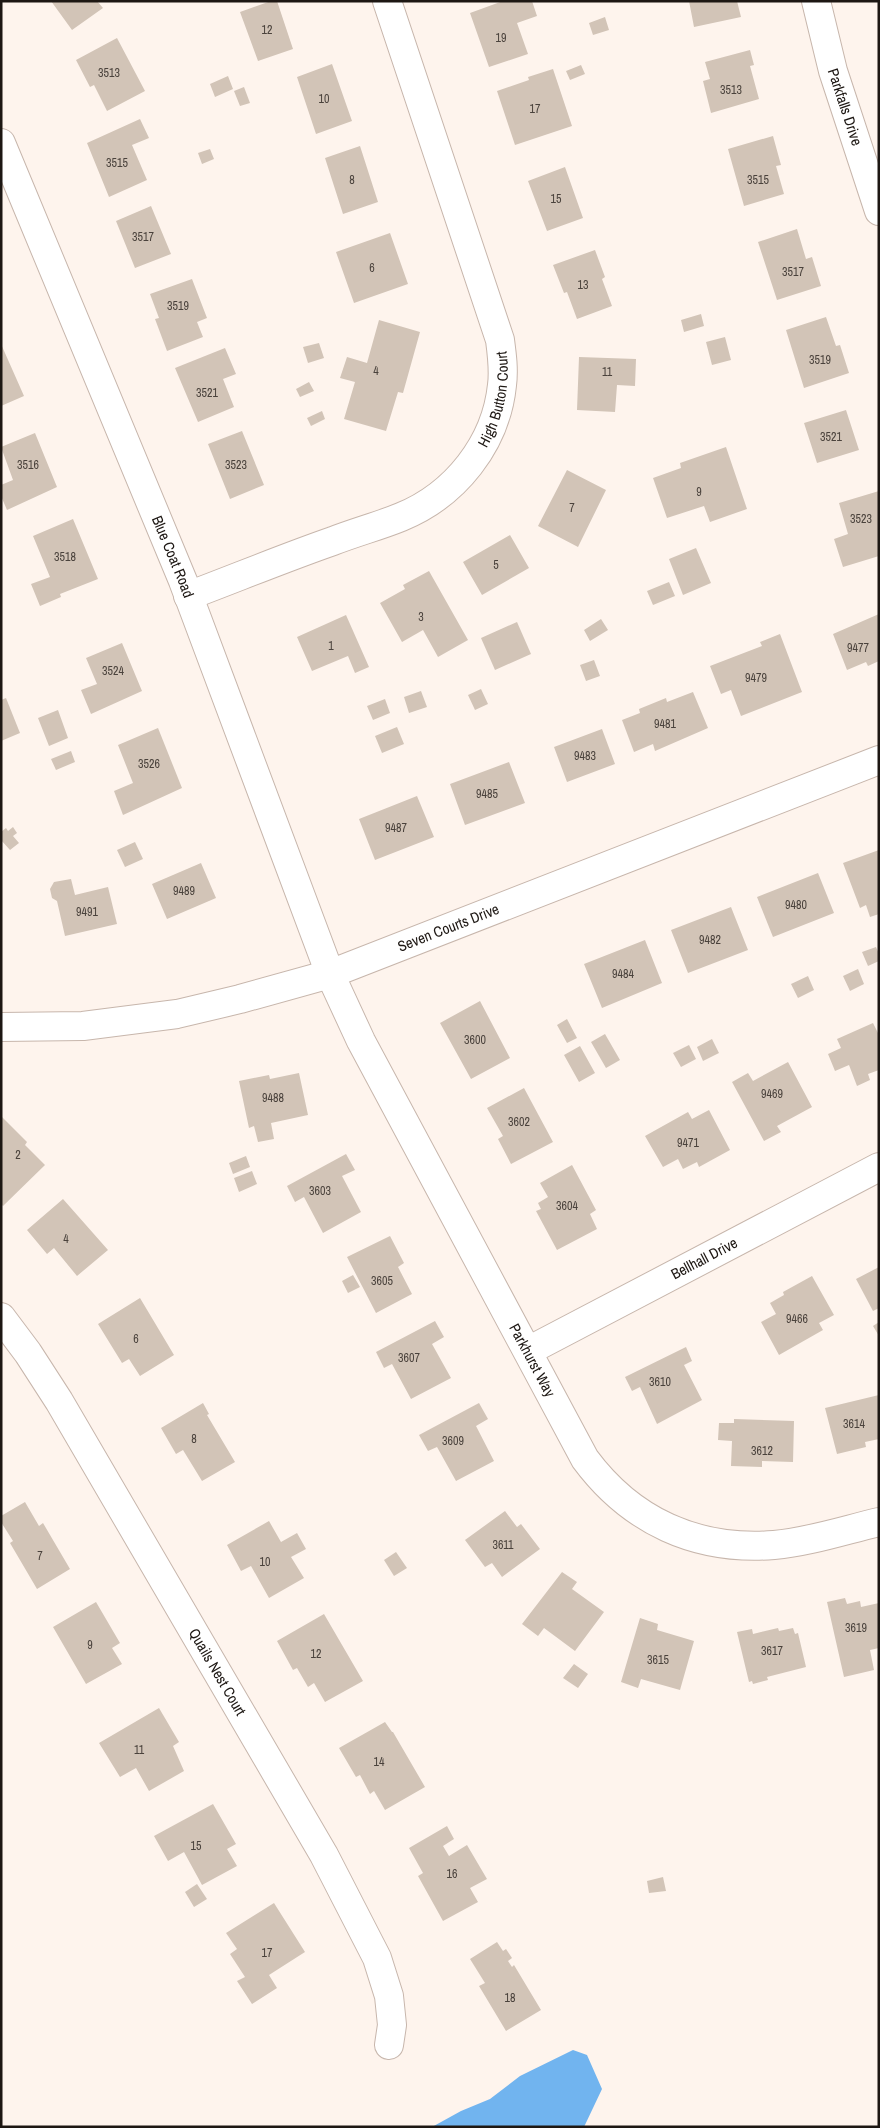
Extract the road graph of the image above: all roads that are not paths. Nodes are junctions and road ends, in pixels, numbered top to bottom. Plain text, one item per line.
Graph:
1 (387, 1) edge
2 (816, 1) edge
3 (1, 143) edge
4 (879, 211) edge
5 (188, 596) junction
6 (879, 760) edge
7 (330, 974) junction
8 (1, 1027) edge
9 (879, 1167) edge
10 (1, 1317) edge
11 (528, 1351) junction
12 (879, 1522) edge
13 (389, 2045) dead end

1 - 5 street, High Button Court
2 - 4 street, Parkfalls Drive
3 - 5 street, Blue Coat Road
5 - 7 street, Blue Coat Road
6 - 7 street, Seven Courts Drive
7 - 8 street, Seven Courts Drive
7 - 11 street, Parkhurst Way
9 - 11 street, Bellhall Drive
10 - 13 street, Quails Nest Court
11 - 12 street, Parkhurst Way

